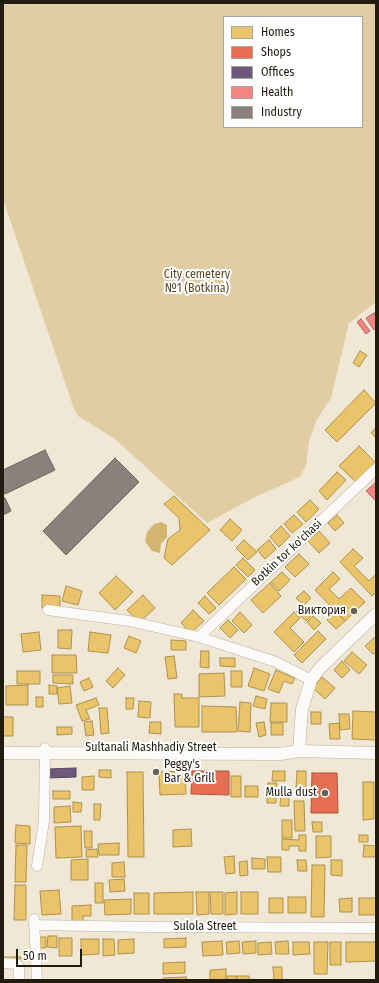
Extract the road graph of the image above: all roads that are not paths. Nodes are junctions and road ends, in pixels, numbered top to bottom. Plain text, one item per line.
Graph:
1 (376, 469) edge
2 (48, 610) dead end
3 (376, 614) edge
4 (199, 637) junction
5 (311, 680) junction
6 (3, 747) edge
7 (45, 751) junction
8 (299, 751) junction
9 (3, 753) edge
10 (376, 753) edge
11 (37, 866) dead end
12 (376, 928) edge
13 (3, 963) edge
14 (19, 980) edge
15 (37, 980) edge

1 - 4 street, Botkin tor ko'chasi
2 - 4 street
3 - 5 street
4 - 5 street
5 - 8 street
6 - 7 street, Sultаnali Mashhadiy Street
7 - 8 street, Sultаnali Mashhadiy Street
7 - 9 street, Sultаnali Mashhadiy Street
7 - 11 street
8 - 10 street, Sultаnali Mashhadiy Street
12 - 15 street, Sulola Street
13 - 14 street

